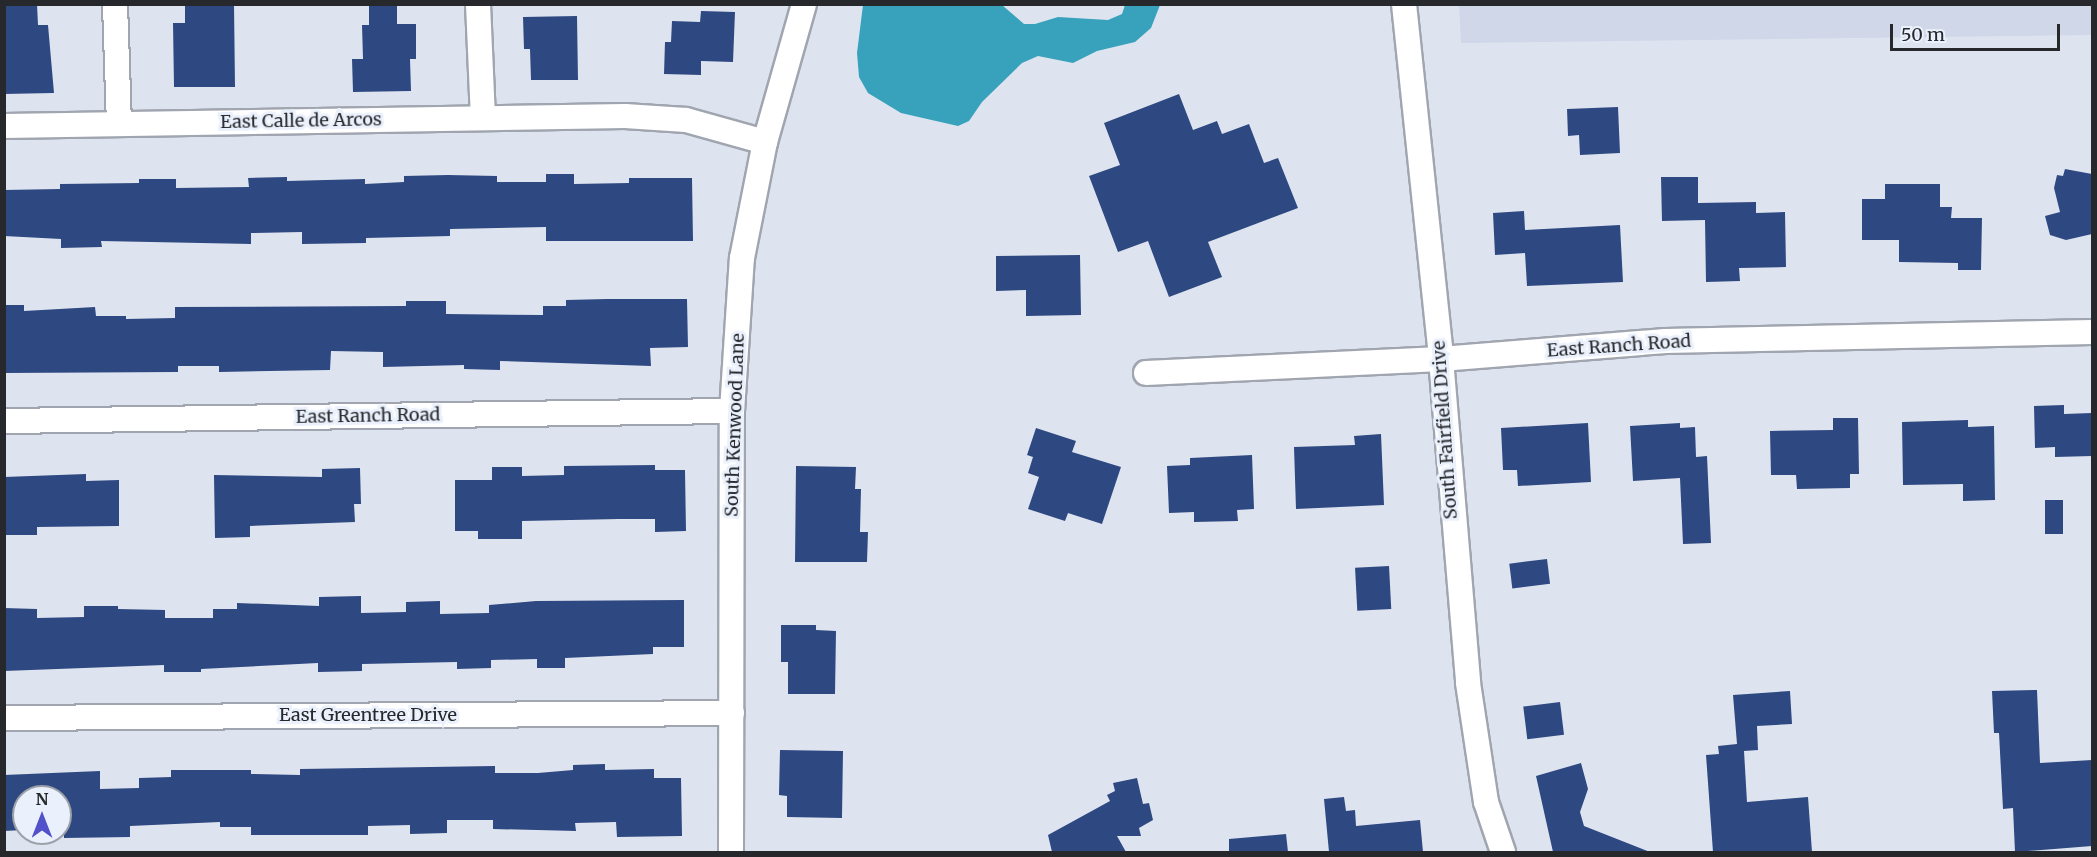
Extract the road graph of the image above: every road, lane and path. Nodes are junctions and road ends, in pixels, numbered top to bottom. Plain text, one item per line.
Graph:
1 (115, 4) edge
2 (478, 4) edge
3 (804, 4) edge
4 (1404, 4) edge
5 (483, 117) junction
6 (119, 124) junction
7 (4, 126) edge
8 (765, 142) junction
9 (2092, 332) edge
10 (1441, 359) junction
11 (1146, 373) dead end
12 (732, 411) junction
13 (4, 421) edge
14 (732, 712) junction
15 (4, 718) edge
16 (731, 852) edge
17 (1503, 852) edge

1 - 6 street
2 - 5 street
3 - 8 street, South Kenwood Lane
4 - 10 street, South Fairfield Drive
5 - 6 street, East Calle de Arcos
5 - 8 street, East Calle de Arcos
6 - 7 street, East Calle de Arcos
8 - 12 street, South Kenwood Lane
9 - 10 street, East Ranch Road
10 - 11 street, East Ranch Road
10 - 17 street, South Fairfield Drive
12 - 13 street, East Ranch Road
12 - 14 street, South Kenwood Lane
14 - 15 street, East Greentree Drive
14 - 16 street, South Kenwood Lane

